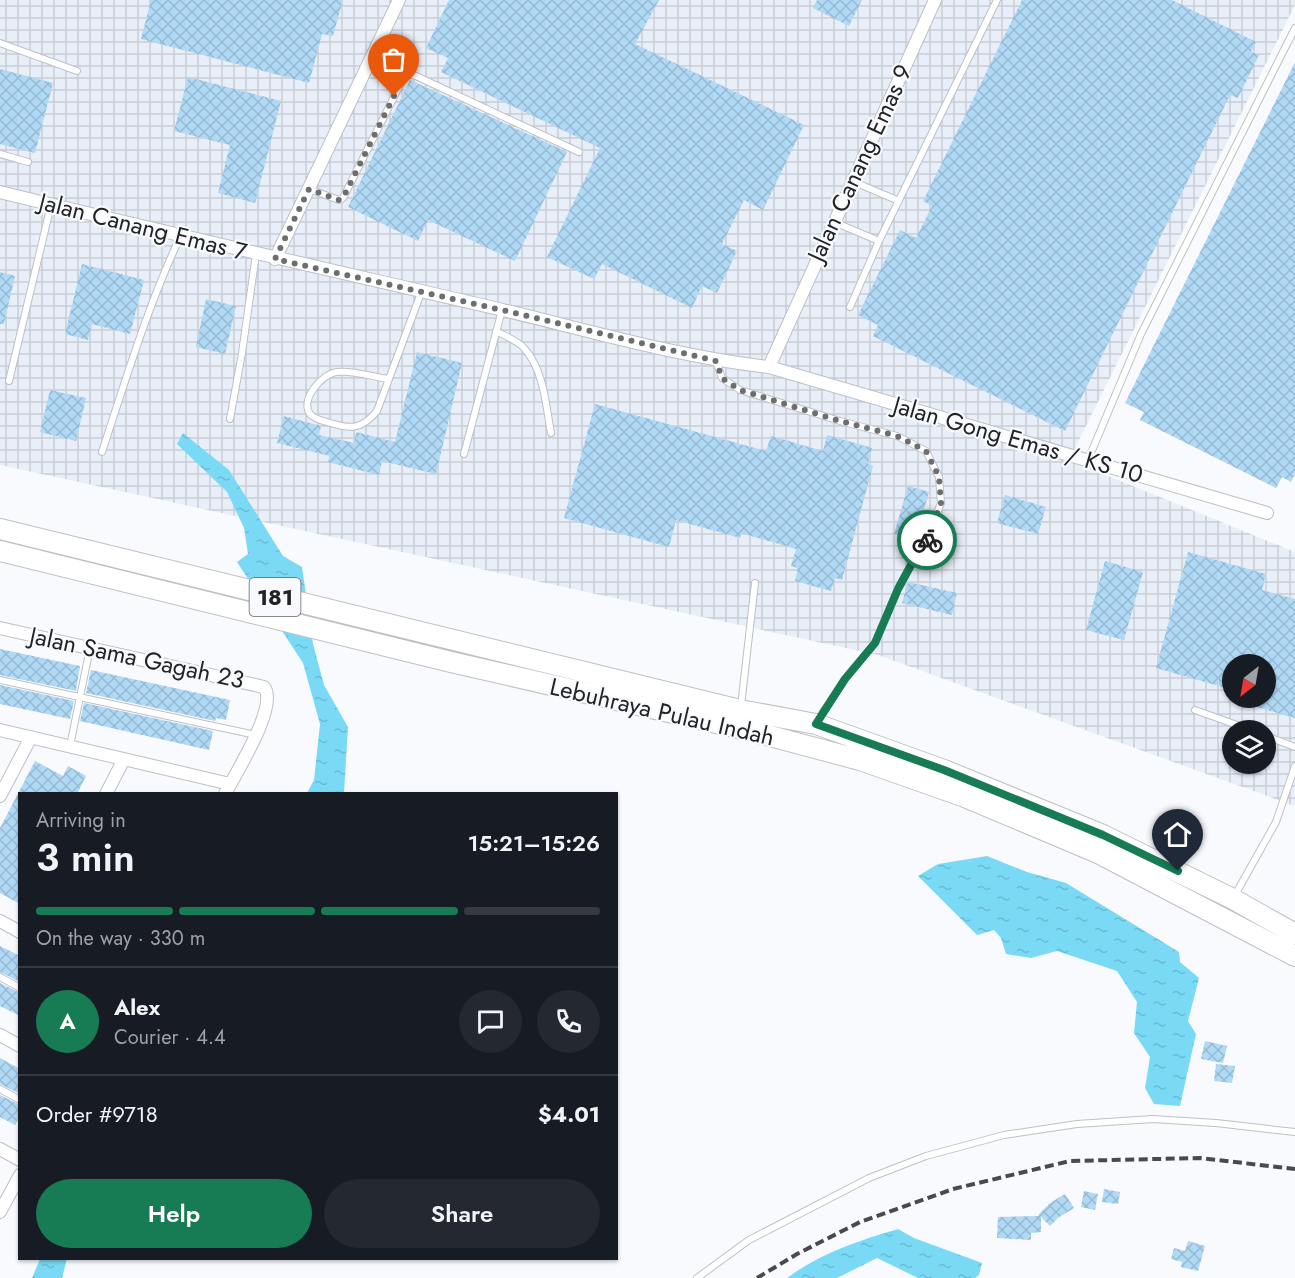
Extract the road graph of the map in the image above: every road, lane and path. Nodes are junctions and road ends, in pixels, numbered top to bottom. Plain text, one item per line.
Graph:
1 (399, 0) edge
2 (935, 0) edge
3 (996, 0) edge
4 (1295, 28) edge
5 (0, 43) edge
6 (77, 71) dead end
7 (579, 152) dead end
8 (0, 154) edge
9 (28, 162) dead end
10 (852, 181) junction
11 (309, 189) junction
12 (0, 192) edge
13 (899, 201) junction
14 (51, 205) junction
15 (834, 222) junction
16 (181, 235) junction
17 (879, 241) junction
18 (256, 254) junction
19 (275, 259) junction
20 (421, 293) junction
21 (850, 307) dead end
22 (502, 310) junction
23 (496, 331) junction
24 (716, 361) junction
25 (769, 368) junction
26 (388, 379) junction
27 (9, 381) dead end
28 (230, 419) dead end
29 (551, 433) dead end
30 (102, 452) dead end
31 (464, 454) dead end
32 (1088, 460) junction
33 (1267, 513) dead end
34 (0, 529) edge
35 (7, 553) edge
36 (755, 583) dead end
37 (0, 628) edge
38 (90, 648) junction
39 (0, 680) edge
40 (80, 697) junction
41 (740, 710) junction
42 (1195, 710) dead end
43 (1223, 720) edge
44 (816, 724) junction
45 (0, 730) edge
46 (256, 735) junction
47 (31, 737) junction
48 (1276, 740) edge
49 (70, 746) junction
50 (1295, 747) edge
51 (124, 759) junction
52 (1295, 766) edge
53 (227, 789) edge
54 (107, 792) edge
55 (0, 796) edge
56 (1233, 899) junction
57 (0, 921) edge
58 (18, 931) edge
59 (1295, 934) edge
60 (1295, 956) edge
61 (0, 977) edge
62 (18, 987) edge
63 (0, 1035) edge
64 (18, 1045) edge
65 (0, 1089) edge
66 (18, 1099) edge
67 (1295, 1132) edge
68 (0, 1149) edge
69 (18, 1159) edge
70 (18, 1179) edge
71 (0, 1212) edge
72 (697, 1278) edge

1 - 11 street
2 - 10 street, Jalan Canang Emas 9
3 - 13 lane
4 - 32 lane
5 - 6 lane
7 - 11 lane
8 - 9 lane
10 - 13 lane
10 - 15 street, Jalan Canang Emas 9
11 - 19 street
12 - 14 street, Jalan Canang Emas 7
13 - 17 lane
14 - 16 street, Jalan Canang Emas 7
14 - 27 lane
15 - 17 lane
15 - 25 street, Jalan Canang Emas 9
16 - 18 street, Jalan Canang Emas 7
16 - 30 lane
17 - 21 lane
18 - 19 street, Jalan Canang Emas 7
18 - 28 lane
19 - 20 street, Jalan Canang Emas 7
20 - 22 street, Jalan Canang Emas 7
20 - 26 lane
22 - 23 lane
22 - 24 street, Jalan Canang Emas 7
23 - 29 lane
23 - 31 lane
24 - 25 street, Jalan Canang Emas 7
24 - 44 lane
25 - 32 street, Jalan Gong Emas / KS 10
26 - 26 lane
32 - 33 street, Jalan Gong Emas / KS 10
34 - 41 main road, Lebuhraya Pulau Indah / 181
35 - 60 main road, Lebuhraya Pulau Indah / 181
36 - 41 lane
37 - 38 street, Jalan Sama Gagah 23
38 - 40 lane
38 - 46 street, Jalan Sama Gagah 23
39 - 40 lane
40 - 46 lane
40 - 49 lane
41 - 44 main road, Lebuhraya Pulau Indah / 181
42 - 43 lane
44 - 56 main road, Lebuhraya Pulau Indah / 181
45 - 47 street
46 - 53 street, Jalan Sama Gagah 23
47 - 49 street
47 - 55 street
48 - 50 lane
49 - 51 street
51 - 53 street
51 - 54 street
52 - 56 lane
56 - 59 main road, Lebuhraya Pulau Indah / 181
57 - 58 street
61 - 62 lane
63 - 64 street
65 - 66 lane
67 - 72 lane
68 - 69 street
70 - 71 street

